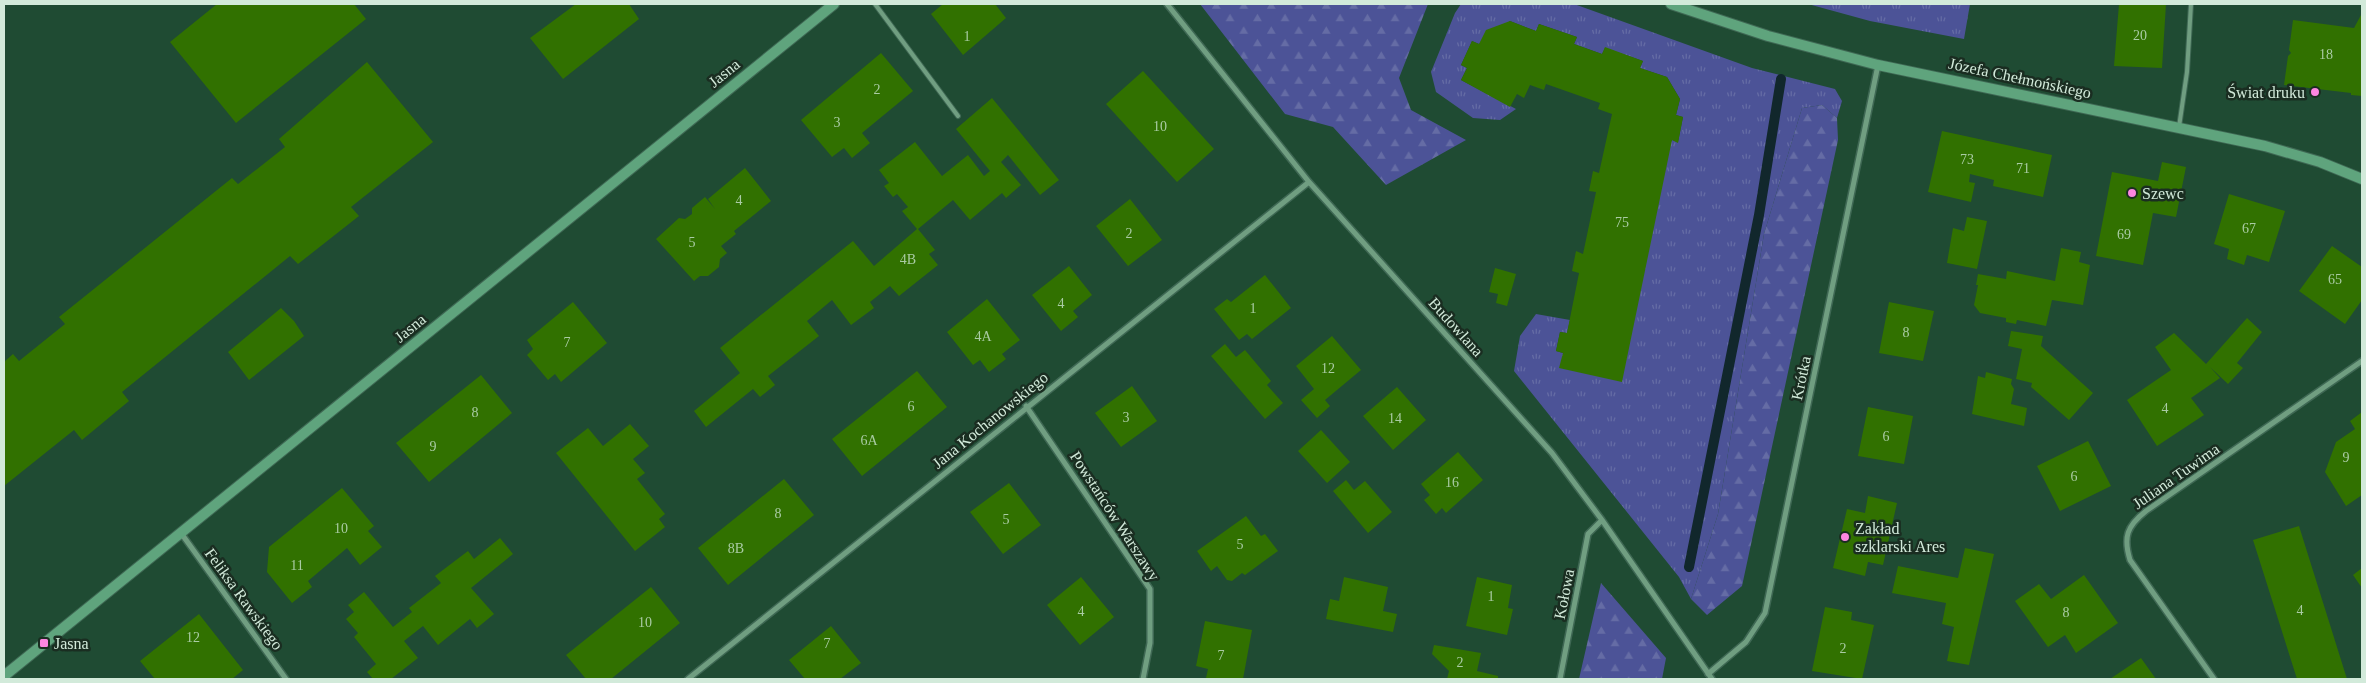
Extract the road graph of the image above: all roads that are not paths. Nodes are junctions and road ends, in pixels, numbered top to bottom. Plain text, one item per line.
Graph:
1 (834, 4) edge
2 (875, 4) edge
3 (1167, 4) edge
4 (1671, 4) edge
5 (2191, 4) edge
6 (1878, 65) junction
7 (958, 116) dead end
8 (2179, 127) junction
9 (2362, 179) edge
10 (1309, 182) junction
11 (2362, 361) edge
12 (1026, 406) junction
13 (1602, 520) junction
14 (181, 533) junction
15 (1708, 674) junction
16 (4, 676) edge
17 (286, 679) edge
18 (688, 679) edge
19 (1143, 679) edge
20 (1560, 679) edge
21 (1712, 679) edge
22 (2214, 679) edge

1 - 14 street, Jasna
2 - 7 lane
3 - 10 street, Budowlana
4 - 6 street, Józefa Chełmońskiego
5 - 8 lane
6 - 8 street, Józefa Chełmońskiego
6 - 15 street, Krótka
8 - 9 street, Józefa Chełmońskiego
10 - 12 street, Jana Kochanowskiego
10 - 13 street, Budowlana
11 - 22 street, Juliana Tuwima
12 - 18 street, Jana Kochanowskiego
12 - 19 street, Powstańców Warszawy
13 - 15 street, Budowlana
13 - 20 street, Kołowa
14 - 16 street, Jasna
14 - 17 street, Feliksa Rawskiego
15 - 21 street, Budowlana

